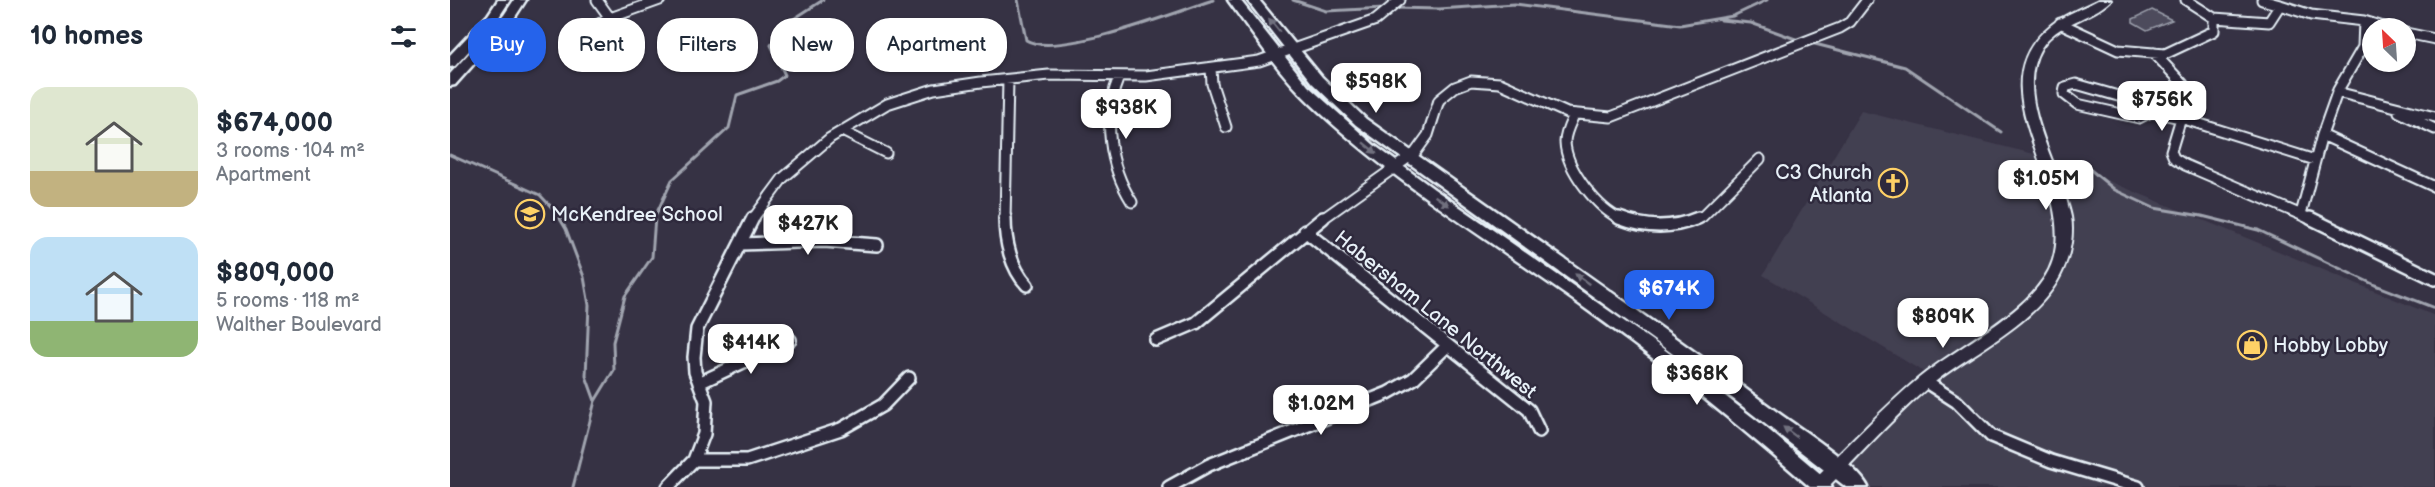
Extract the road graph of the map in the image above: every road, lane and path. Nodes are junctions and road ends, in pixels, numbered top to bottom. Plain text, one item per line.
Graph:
1 (504, 0) edge
2 (520, 0) edge
3 (597, 0) edge
4 (660, 0) edge
5 (1254, 0) edge
6 (1400, 0) edge
7 (1867, 0) edge
8 (2106, 0) edge
9 (2186, 0) edge
10 (2262, 0) edge
11 (1235, 1) edge
12 (2280, 5) junction
13 (610, 18) joint
14 (2214, 18) junction
15 (2362, 21) edge
16 (2060, 23) junction
17 (2416, 35) edge
18 (2435, 39) edge
19 (2362, 49) edge
20 (1295, 50) junction
21 (2154, 53) junction
22 (1279, 55) junction
23 (450, 63) edge
24 (1210, 68) junction
25 (1119, 77) junction
26 (1008, 80) junction
27 (450, 82) edge
28 (2337, 92) junction
29 (2386, 104) junction
30 (2151, 112) junction
31 (1574, 115) junction
32 (2435, 117) edge
33 (2181, 118) junction
34 (1226, 127) dead end
35 (2435, 129) edge
36 (842, 131) junction
37 (2322, 135) junction
38 (886, 153) dead end
39 (1760, 159) dead end
40 (2315, 160) junction
41 (1401, 162) junction
42 (2435, 187) edge
43 (1132, 202) dead end
44 (2301, 214) junction
45 (1305, 231) junction
46 (741, 244) junction
47 (877, 245) dead end
48 (2435, 279) edge
49 (1027, 285) dead end
50 (790, 340) dead end
51 (1156, 340) dead end
52 (1446, 347) junction
53 (909, 378) dead end
54 (1926, 382) junction
55 (699, 383) junction
56 (1539, 431) dead end
57 (694, 460) junction
58 (1837, 467) junction
59 (1820, 486) edge
60 (668, 487) edge
61 (1169, 487) edge
62 (1859, 487) edge
63 (2138, 487) edge

1 - 23 main road
2 - 27 main road
3 - 13 street
4 - 13 street
20 -> 5 main road
6 - 20 street
7 - 31 street
8 - 16 street
9 - 14 street
10 - 12 street
11 - 22 main road
12 - 14 street
12 - 15 street
14 - 21 street
16 - 21 street
16 - 54 street
17 - 18 street
19 - 28 street
20 - 22 street
20 - 41 main road
21 - 33 street
22 - 24 street
22 -> 41 main road
24 - 25 street
24 - 34 street
25 - 26 street
25 - 43 street
26 - 36 street
26 - 49 street
28 - 29 street
28 - 37 street
29 - 32 street
29 - 35 street
30 - 30 street
30 - 33 street
31 - 39 street
31 - 41 street
33 - 40 street
33 - 44 street
36 - 38 street
36 - 46 street
37 - 40 street
37 - 42 street
40 - 44 street
41 - 45 street
58 -> 41 main road
41 -> 59 main road
44 - 48 street
45 - 51 street
45 - 52 street, Habersham Lane Northwest
46 - 47 street
46 - 55 street
50 - 55 street
52 - 56 street, Habersham Lane Northwest
52 - 61 street
53 - 57 street
54 - 58 street
54 - 63 street
55 - 57 street
57 - 60 street
58 - 59 street
58 - 62 main road

